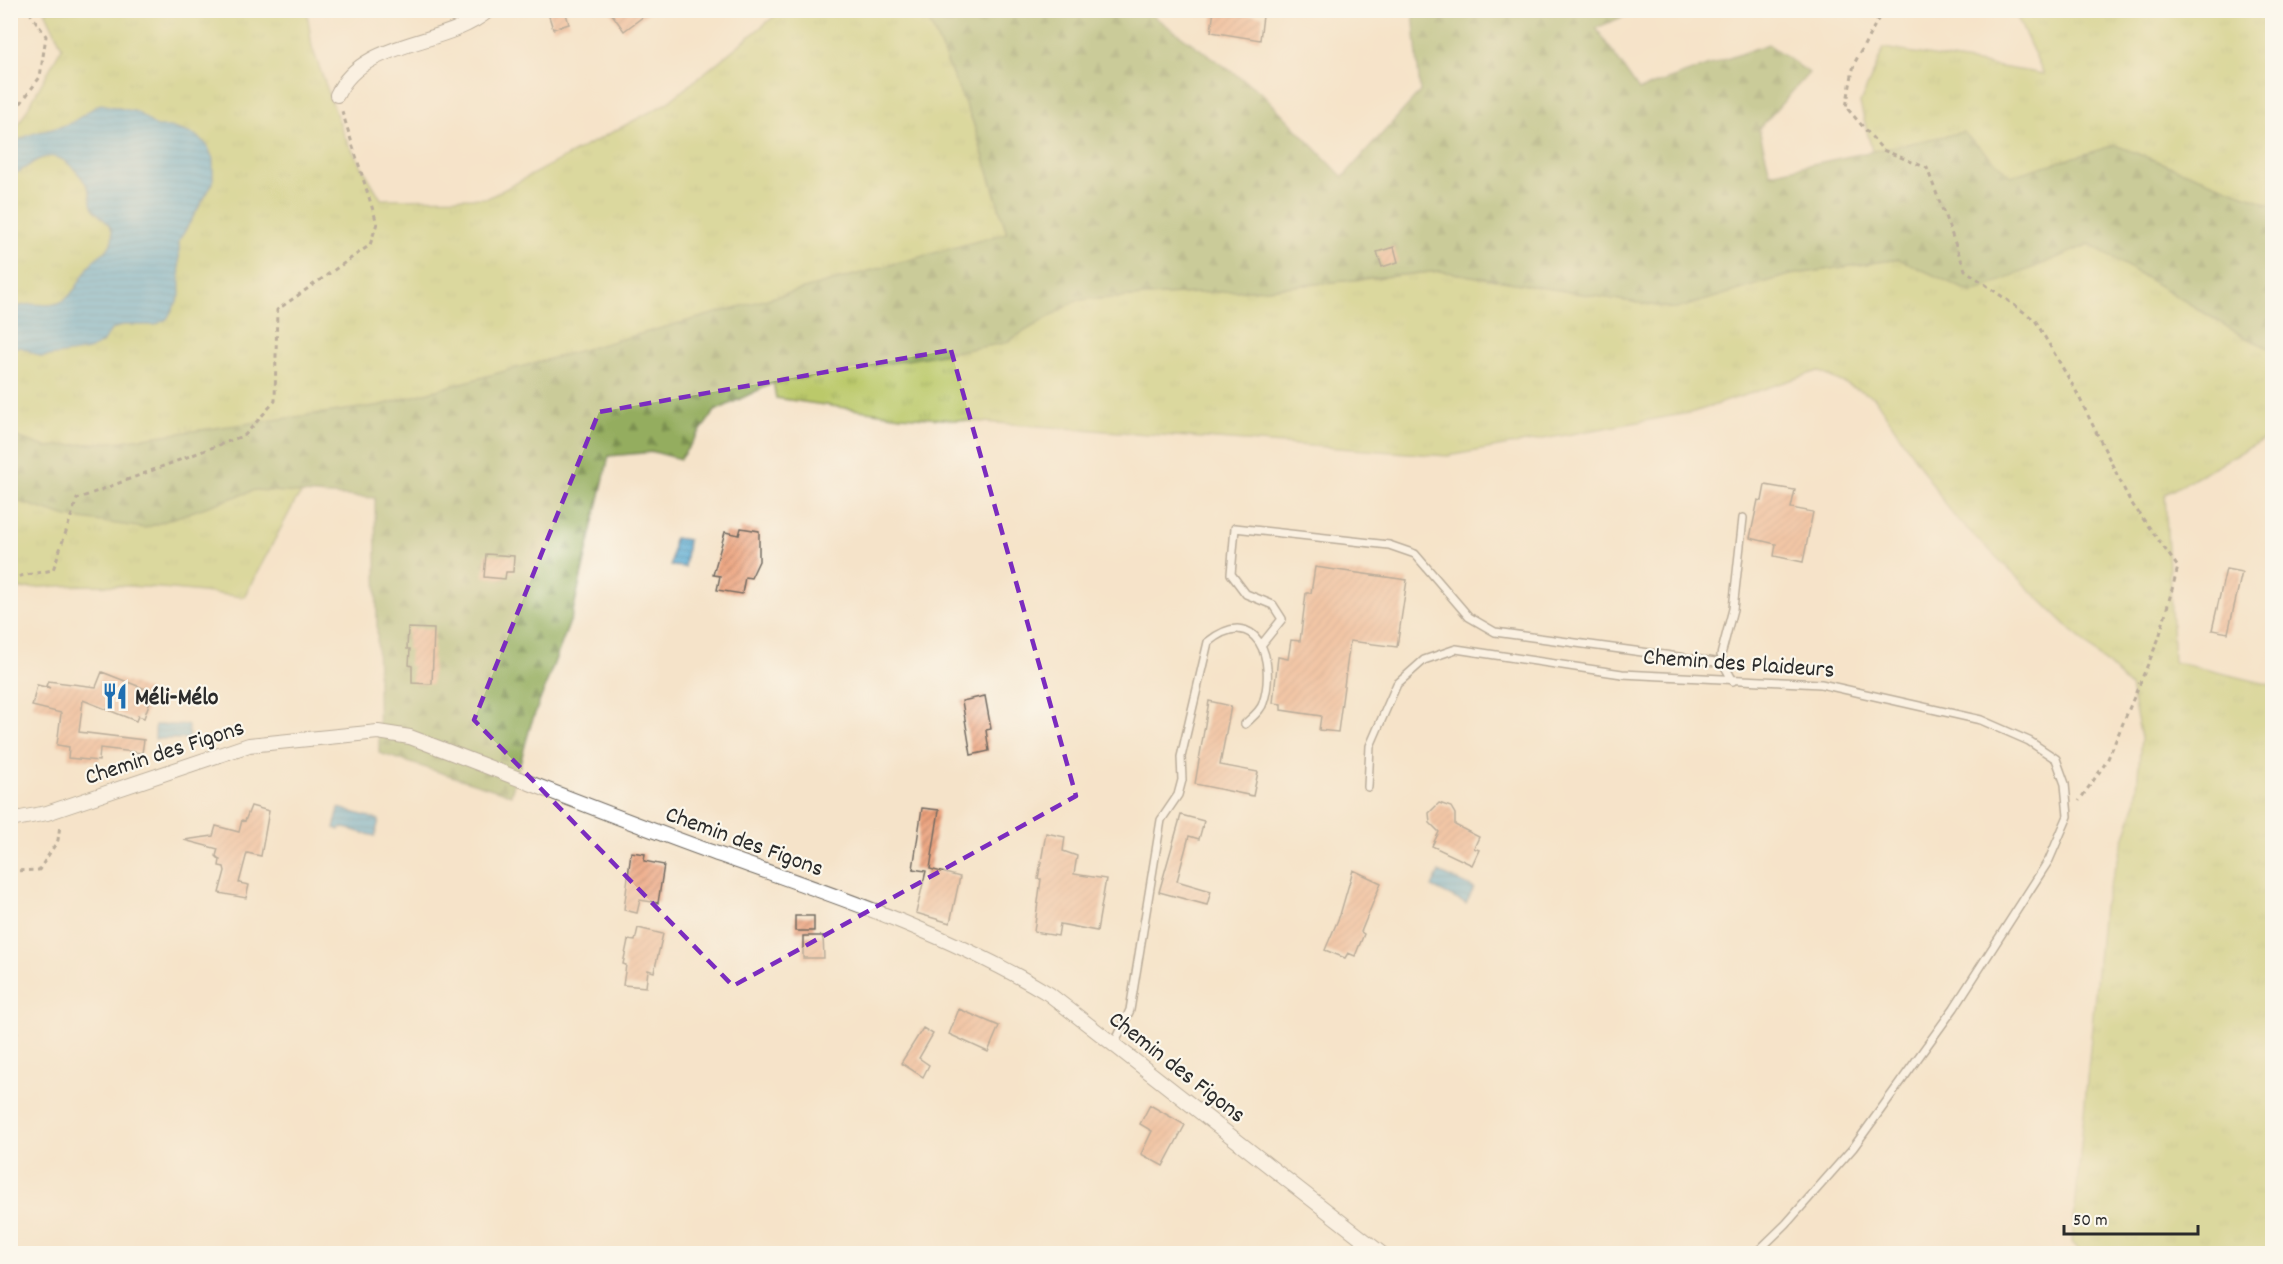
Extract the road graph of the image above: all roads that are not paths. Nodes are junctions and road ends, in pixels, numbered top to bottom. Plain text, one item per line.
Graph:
1 (489, 10) edge
2 (337, 95) road end
3 (1743, 518) dead end
4 (1262, 644) junction
5 (1724, 663) junction
6 (1733, 681) junction
7 (1245, 724) dead end
8 (1368, 787) dead end
9 (10, 820) edge
10 (1114, 1045) junction
11 (1382, 1254) edge
12 (1755, 1254) edge

1 - 2 street
3 - 5 lane
4 - 5 lane
4 - 7 lane
4 - 10 lane
5 - 6 lane
6 - 8 lane, Chemin des Plaideurs
6 - 12 lane, Chemin des Plaideurs
9 - 10 street, Chemin des Figons
10 - 11 street, Chemin des Figons

